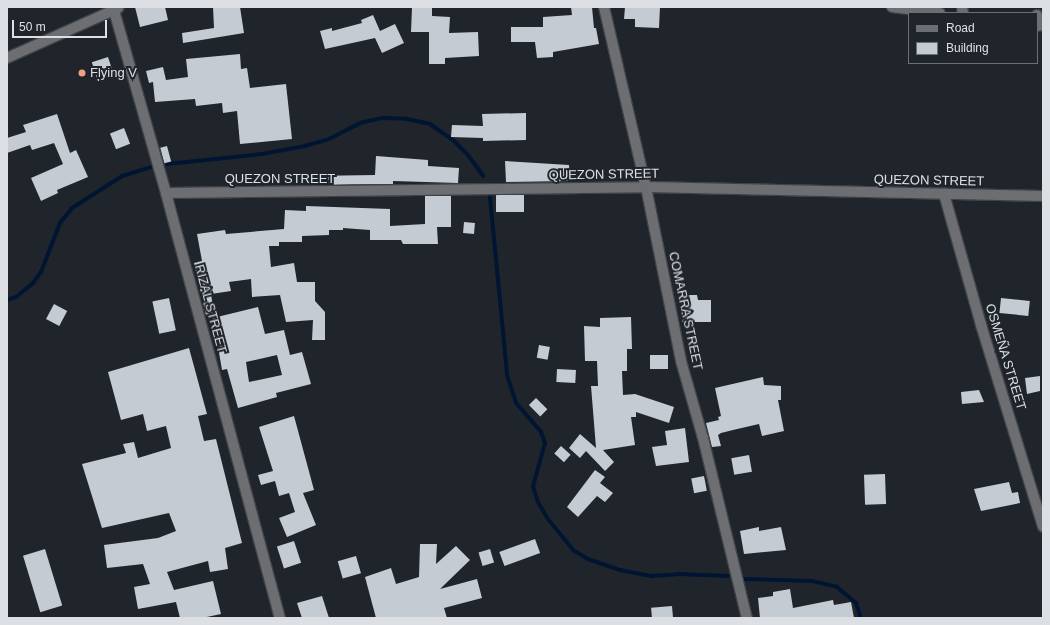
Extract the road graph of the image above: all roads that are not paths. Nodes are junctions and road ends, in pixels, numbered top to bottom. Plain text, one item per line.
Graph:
1 (604, 7) edge
2 (892, 7) edge
3 (115, 8) edge
4 (932, 12) edge
5 (7, 58) edge
6 (646, 187) junction
7 (170, 193) junction
8 (944, 194) junction
9 (1043, 196) edge
10 (1043, 527) edge
11 (280, 618) edge
12 (747, 618) edge

1 - 6 street, COMARRA STREET
2 - 4 street
3 - 5 street
3 - 7 street, RIZAL STREET
6 - 7 street, QUEZON STREET
6 - 8 street, QUEZON STREET
6 - 12 street, COMARRA STREET
7 - 11 street, RIZAL STREET
8 - 9 street, QUEZON STREET
8 - 10 street, OSMEÑA STREET

